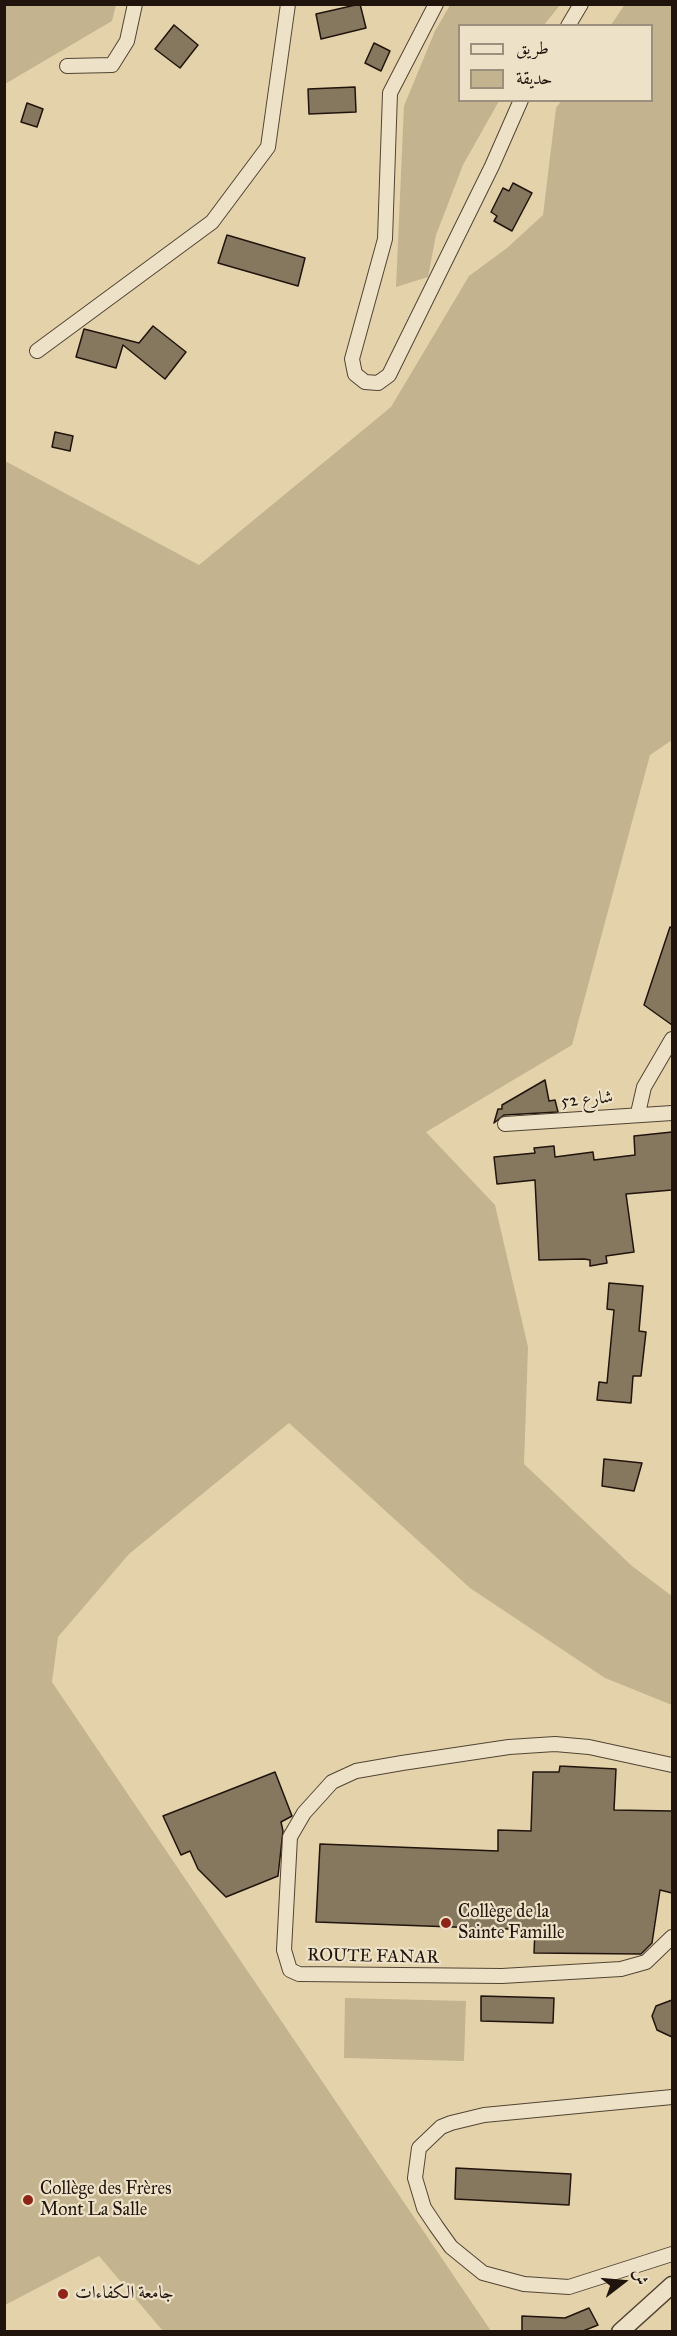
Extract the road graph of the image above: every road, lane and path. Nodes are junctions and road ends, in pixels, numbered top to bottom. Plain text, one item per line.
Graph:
1 (135, 4) edge
2 (288, 4) edge
3 (436, 4) edge
4 (581, 4) edge
5 (569, 24) edge
6 (67, 66) dead end
7 (520, 102) edge
8 (37, 351) dead end
9 (672, 1039) edge
10 (638, 1113) junction
11 (672, 1113) edge
12 (505, 1124) dead end
13 (672, 1765) edge
14 (672, 1937) edge
15 (672, 2097) edge
16 (672, 2254) edge
17 (672, 2285) edge
18 (620, 2331) edge

1 - 6 street
2 - 8 street
3 - 7 street
4 - 5 street
9 - 10 street
10 - 11 street, شارع 52
10 - 12 street, شارع 52
13 - 14 street, ROUTE FANAR
15 - 16 street
17 - 18 street

